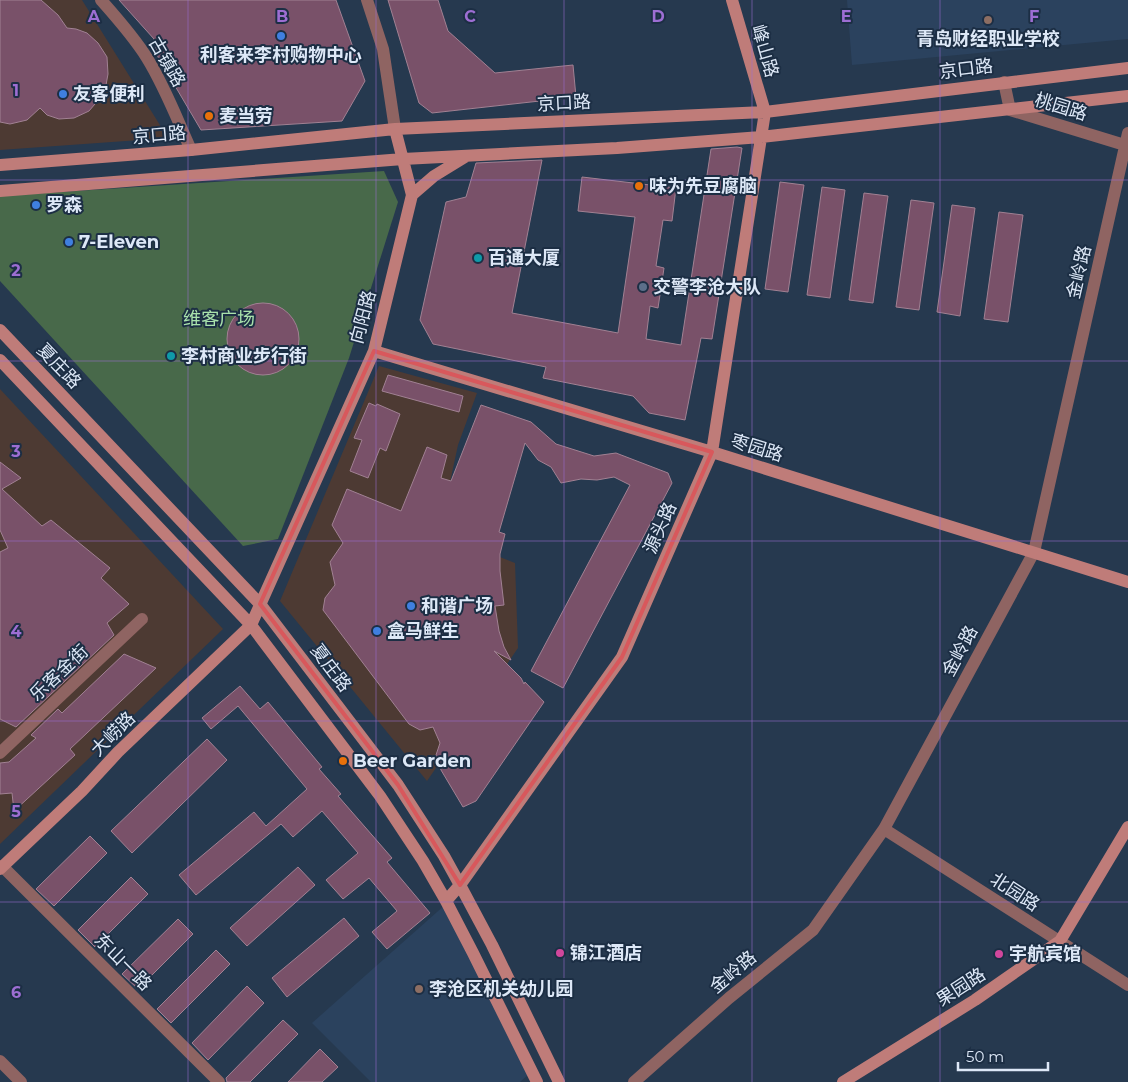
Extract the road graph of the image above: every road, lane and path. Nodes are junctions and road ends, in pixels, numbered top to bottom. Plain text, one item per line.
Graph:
1 (101, 0) edge
2 (367, 0) edge
3 (732, 0) edge
4 (1128, 68) edge
5 (1004, 82) junction
6 (1128, 96) edge
7 (1010, 110) junction
8 (765, 112) junction
9 (395, 129) junction
10 (761, 137) junction
11 (1127, 141) edge
12 (190, 150) junction
13 (468, 156) junction
14 (403, 159) junction
15 (0, 165) edge
16 (0, 192) edge
17 (412, 194) junction
18 (0, 330) edge
19 (374, 351) junction
20 (0, 360) edge
21 (712, 452) junction
22 (1034, 552) junction
23 (1128, 582) edge
24 (260, 604) junction
25 (142, 619) dead end
26 (251, 626) junction
27 (0, 753) edge
28 (1128, 827) edge
29 (884, 829) junction
30 (1, 868) edge
31 (460, 885) junction
32 (446, 902) junction
33 (1060, 941) junction
34 (1128, 985) edge
35 (0, 1061) edge
36 (21, 1082) edge
37 (220, 1082) edge
38 (537, 1082) edge
39 (559, 1082) edge
40 (634, 1082) edge
41 (843, 1082) edge

1 - 12 street, 古镇路
2 - 9 street, 向阳路
3 - 8 main road, 峰山路
4 - 5 main road, 京口路
5 - 7 street, 桃园路
5 - 8 main road, 京口路
6 - 7 main road
7 - 10 main road
7 - 11 street, 桃园路
8 - 9 main road, 京口路
8 - 10 main road, 源头路
9 - 12 main road, 京口路
9 - 14 main road, 向阳路
10 - 13 main road
10 - 21 main road, 源头路
11 - 22 street, 金岭路
12 - 15 main road, 京口路
13 - 14 main road
13 - 17 main road
14 - 16 main road
14 - 17 main road, 向阳路
17 - 19 main road, 向阳路
18 - 24 main road, 夏庄路
19 - 21 main road, 枣园路
19 - 24 main road, 向阳路
20 - 26 main road
21 - 22 main road, 枣园路
21 - 31 main road, 源头路
22 - 23 main road, 枣园路
22 - 29 street, 金岭路
24 - 26 main road, 向阳路
24 - 31 main road, 夏庄路
25 - 27 street, 乐客金街
26 - 30 main road, 大崂路
26 - 32 main road
28 - 33 main road, 果园路
29 - 33 street, 北园路
29 - 40 street, 金岭路
30 - 37 street, 东山一路
31 - 32 main road, 源头路
31 - 39 main road, 夏庄路
32 - 38 main road
33 - 34 street, 北园路
33 - 41 main road, 果园路
35 - 36 street

